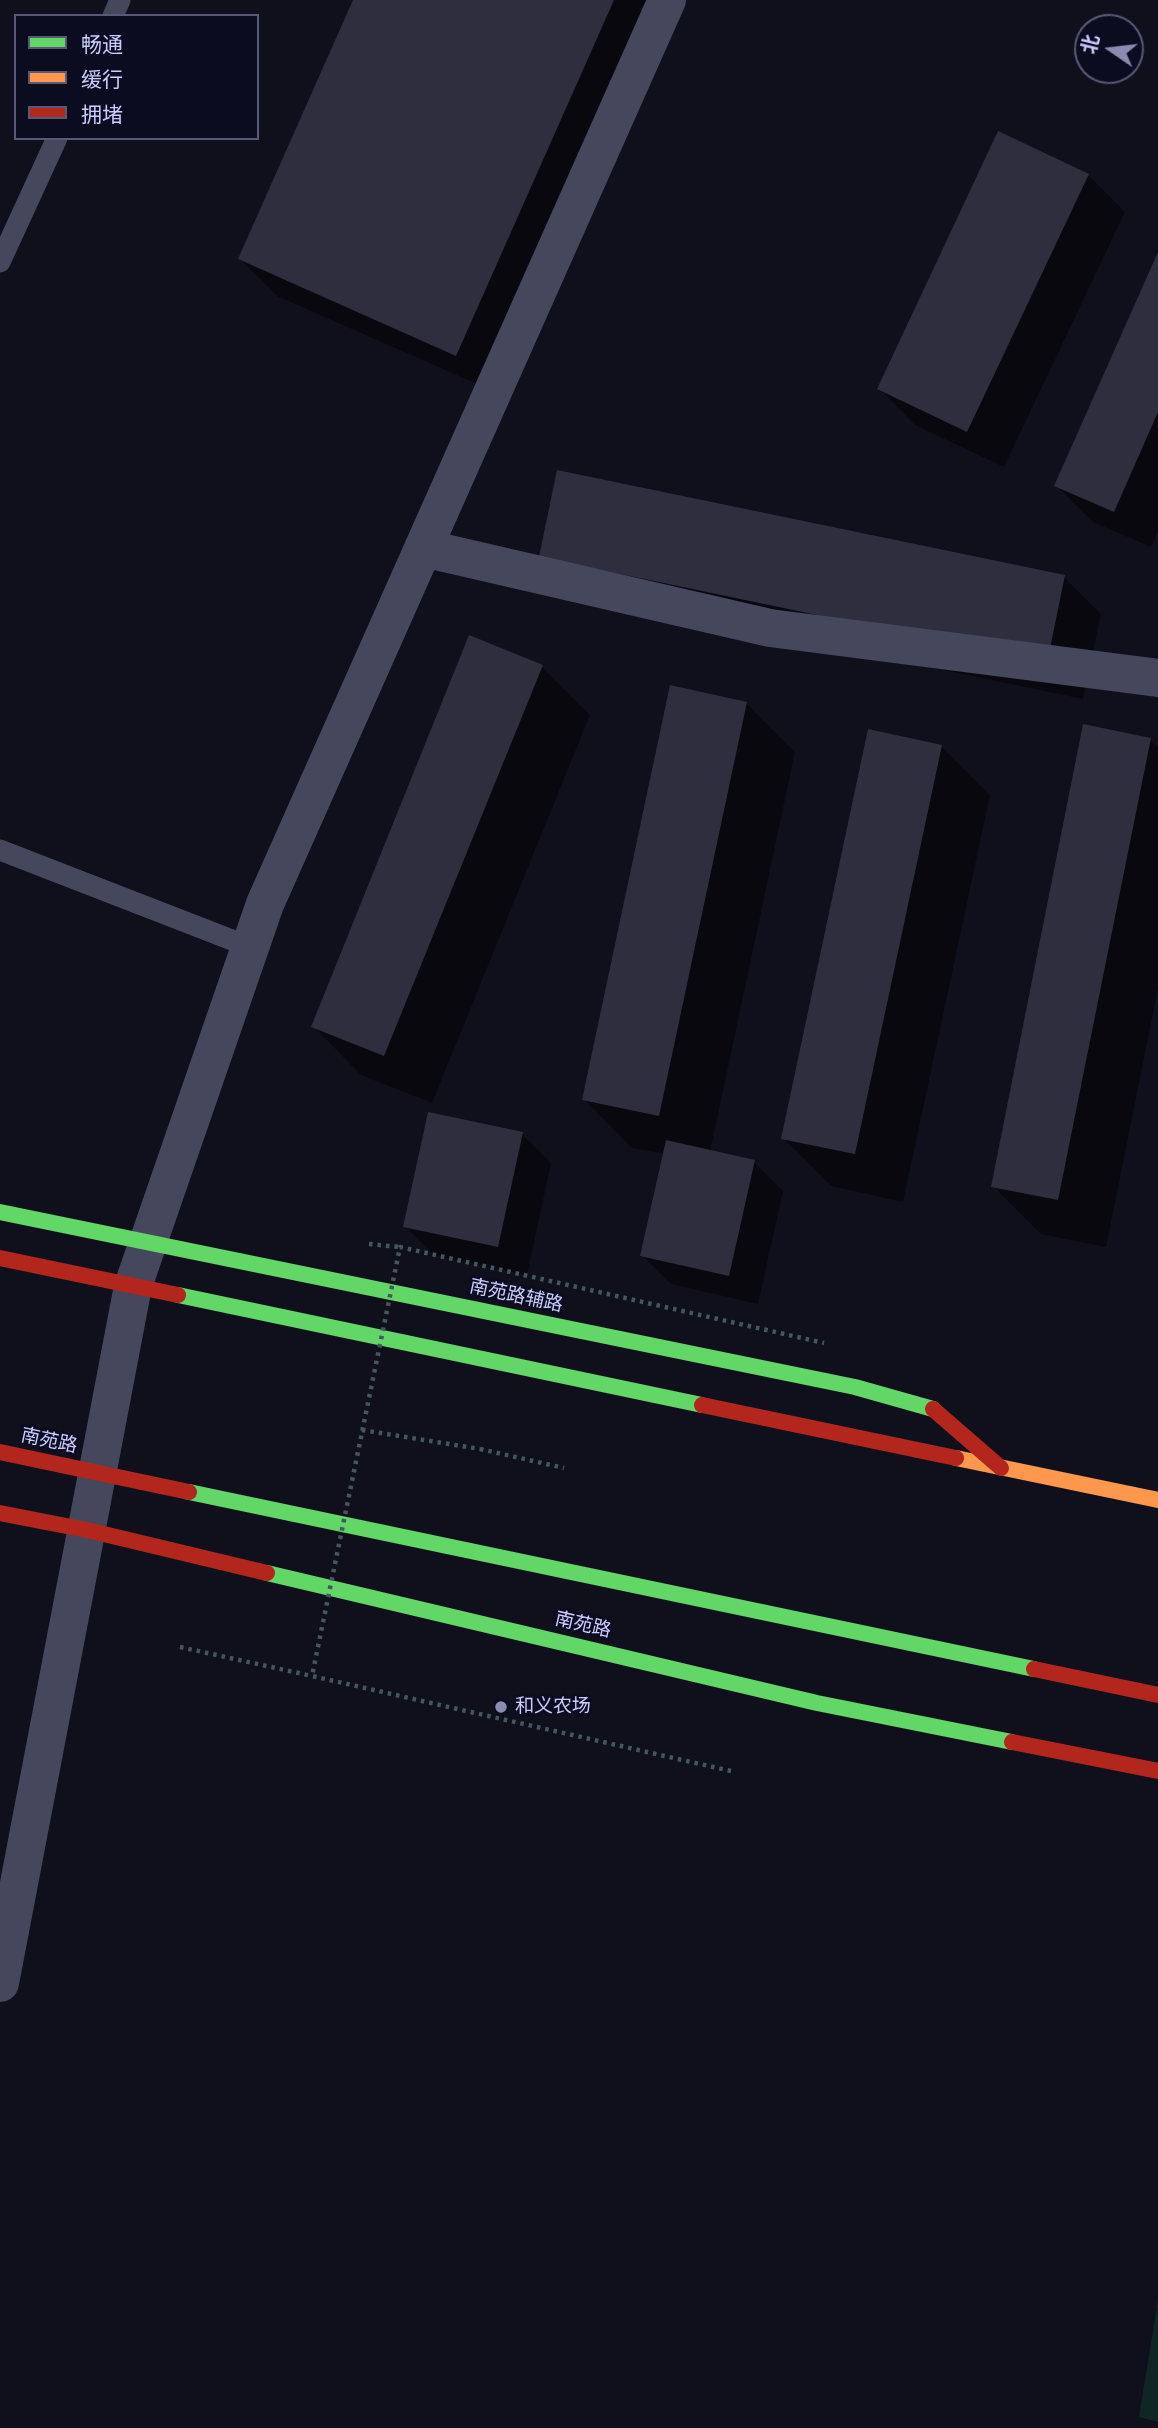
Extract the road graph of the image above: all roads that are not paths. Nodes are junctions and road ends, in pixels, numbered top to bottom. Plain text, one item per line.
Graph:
1 (667, 0) edge
2 (56, 140) edge
3 (0, 262) edge
4 (423, 548) junction
5 (1158, 678) edge
6 (0, 850) edge
7 (250, 947) junction
8 (0, 1212) edge
9 (148, 1242) junction
10 (0, 1258) edge
11 (132, 1286) junction
12 (0, 1452) edge
13 (1001, 1468) junction
14 (99, 1473) junction
15 (1158, 1500) edge
16 (0, 1513) edge
17 (87, 1530) junction
18 (1158, 1695) edge
19 (1158, 1771) edge
20 (0, 1983) edge

1 - 4 street
2 - 3 lane
4 - 5 street
4 - 7 street
6 - 7 lane
7 - 9 street
8 - 9 main road, 南苑路辅路
9 - 11 street
9 - 13 main road, 南苑路辅路
10 - 11 main road
11 - 13 main road
11 - 14 street
12 - 14 main road, 南苑路
13 - 15 main road
14 - 17 street
14 - 18 main road, 南苑路
16 - 17 main road, 南苑路
17 - 19 main road, 南苑路
17 - 20 street

